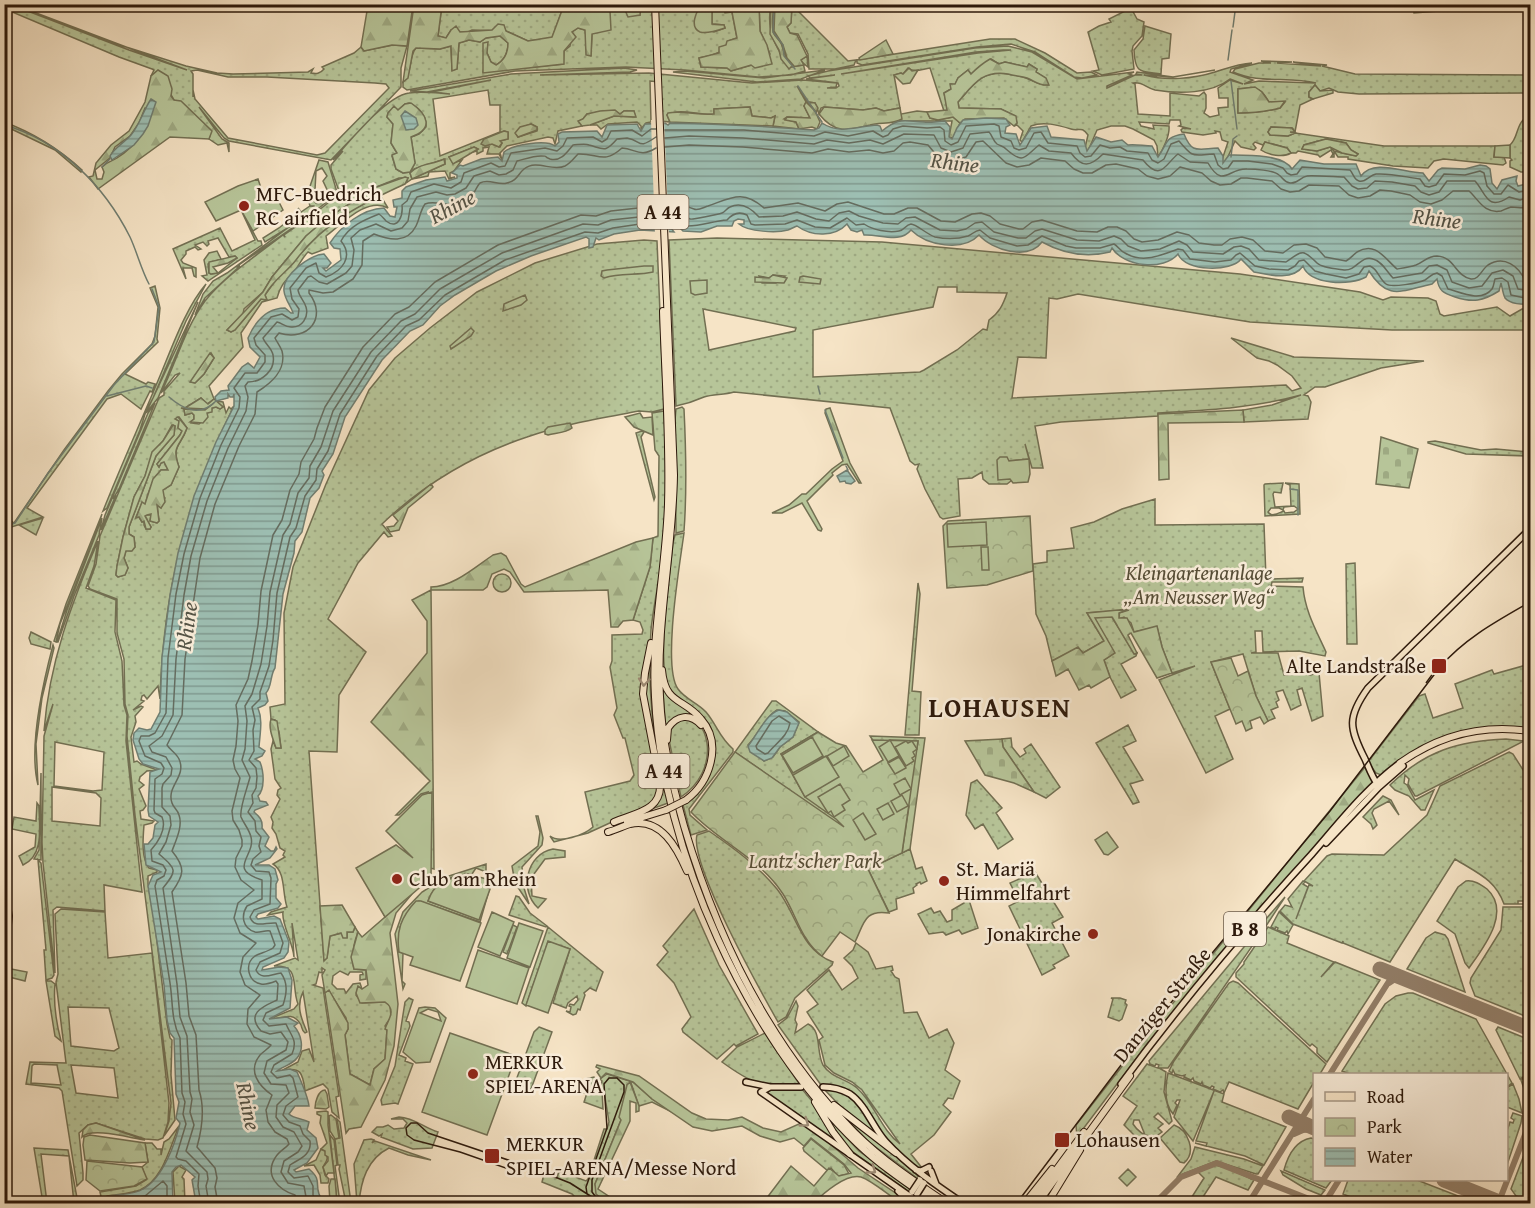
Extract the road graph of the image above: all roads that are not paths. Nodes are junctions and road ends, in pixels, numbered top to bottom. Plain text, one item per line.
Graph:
1 (653, 4) edge
2 (1530, 529) edge
3 (668, 539) junction
4 (656, 625) junction
5 (660, 635) junction
6 (1530, 733) edge
7 (1401, 764) junction
8 (1368, 765) junction
9 (1374, 773) junction
10 (1386, 774) junction
11 (672, 782) junction
12 (1379, 784) junction
13 (685, 799) junction
14 (666, 808) junction
15 (637, 813) junction
16 (614, 822) dead end
17 (4, 889) edge
18 (706, 912) junction
19 (4, 960) edge
20 (807, 1076) junction
21 (1130, 1076) joint
22 (746, 1082) dead end
23 (770, 1087) junction
24 (801, 1087) dead end
25 (823, 1087) dead end
26 (1120, 1087) junction
27 (811, 1091) junction
28 (896, 1153) junction
29 (850, 1154) junction
30 (1066, 1155) junction
31 (914, 1169) junction
32 (923, 1179) junction
33 (894, 1185) junction
34 (936, 1186) junction
35 (913, 1197) edge
36 (905, 1203) edge
37 (921, 1203) edge
38 (937, 1203) edge
39 (948, 1203) edge
40 (964, 1203) edge
41 (1024, 1203) edge
42 (1031, 1203) edge
43 (1037, 1203) edge
44 (1047, 1203) edge

1 - 3 highway, A 44
2 - 8 main road
3 - 4 highway, A 44
3 - 5 highway, A 44
4 -> 15 highway
4 - 18 highway, A 44
5 - 11 highway, A 44
5 - 13 highway
6 - 7 highway, Danziger Straße / B 8
7 - 10 main road, Danziger Straße / B 8
7 - 12 main road, Danziger Straße / B 8
8 - 9 main road
8 - 12 main road
9 - 10 main road
9 - 12 main road
10 - 12 main road, Danziger Straße / B 8
11 - 13 highway
11 - 20 highway, A 44
12 - 21 main road, Danziger Straße / B 8
12 - 26 main road, Danziger Straße / B 8
13 - 14 highway, bridge
14 - 15 highway
14 - 18 highway
15 - 16 highway
17 - 19 main road
18 - 27 highway, A 44
20 - 28 highway
20 - 39 highway, A 44
21 - 26 highway, Danziger Straße / B 8
22 - 23 main road
23 - 24 main road
23 -> 29 main road
25 - 28 main road
26 - 30 highway, Danziger Straße / B 8
26 - 43 highway, Danziger Straße / B 8
26 - 44 highway
27 - 29 highway
27 - 38 highway, A 44
28 - 31 main road
29 -> 33 main road
30 - 41 highway
30 - 42 highway, Danziger Straße / B 8
31 - 32 main road
31 - 34 main road
32 - 34 main road
32 - 35 main road, bridge
33 - 35 main road
33 - 36 main road
34 - 40 main road
35 - 36 main road
35 - 37 main road

